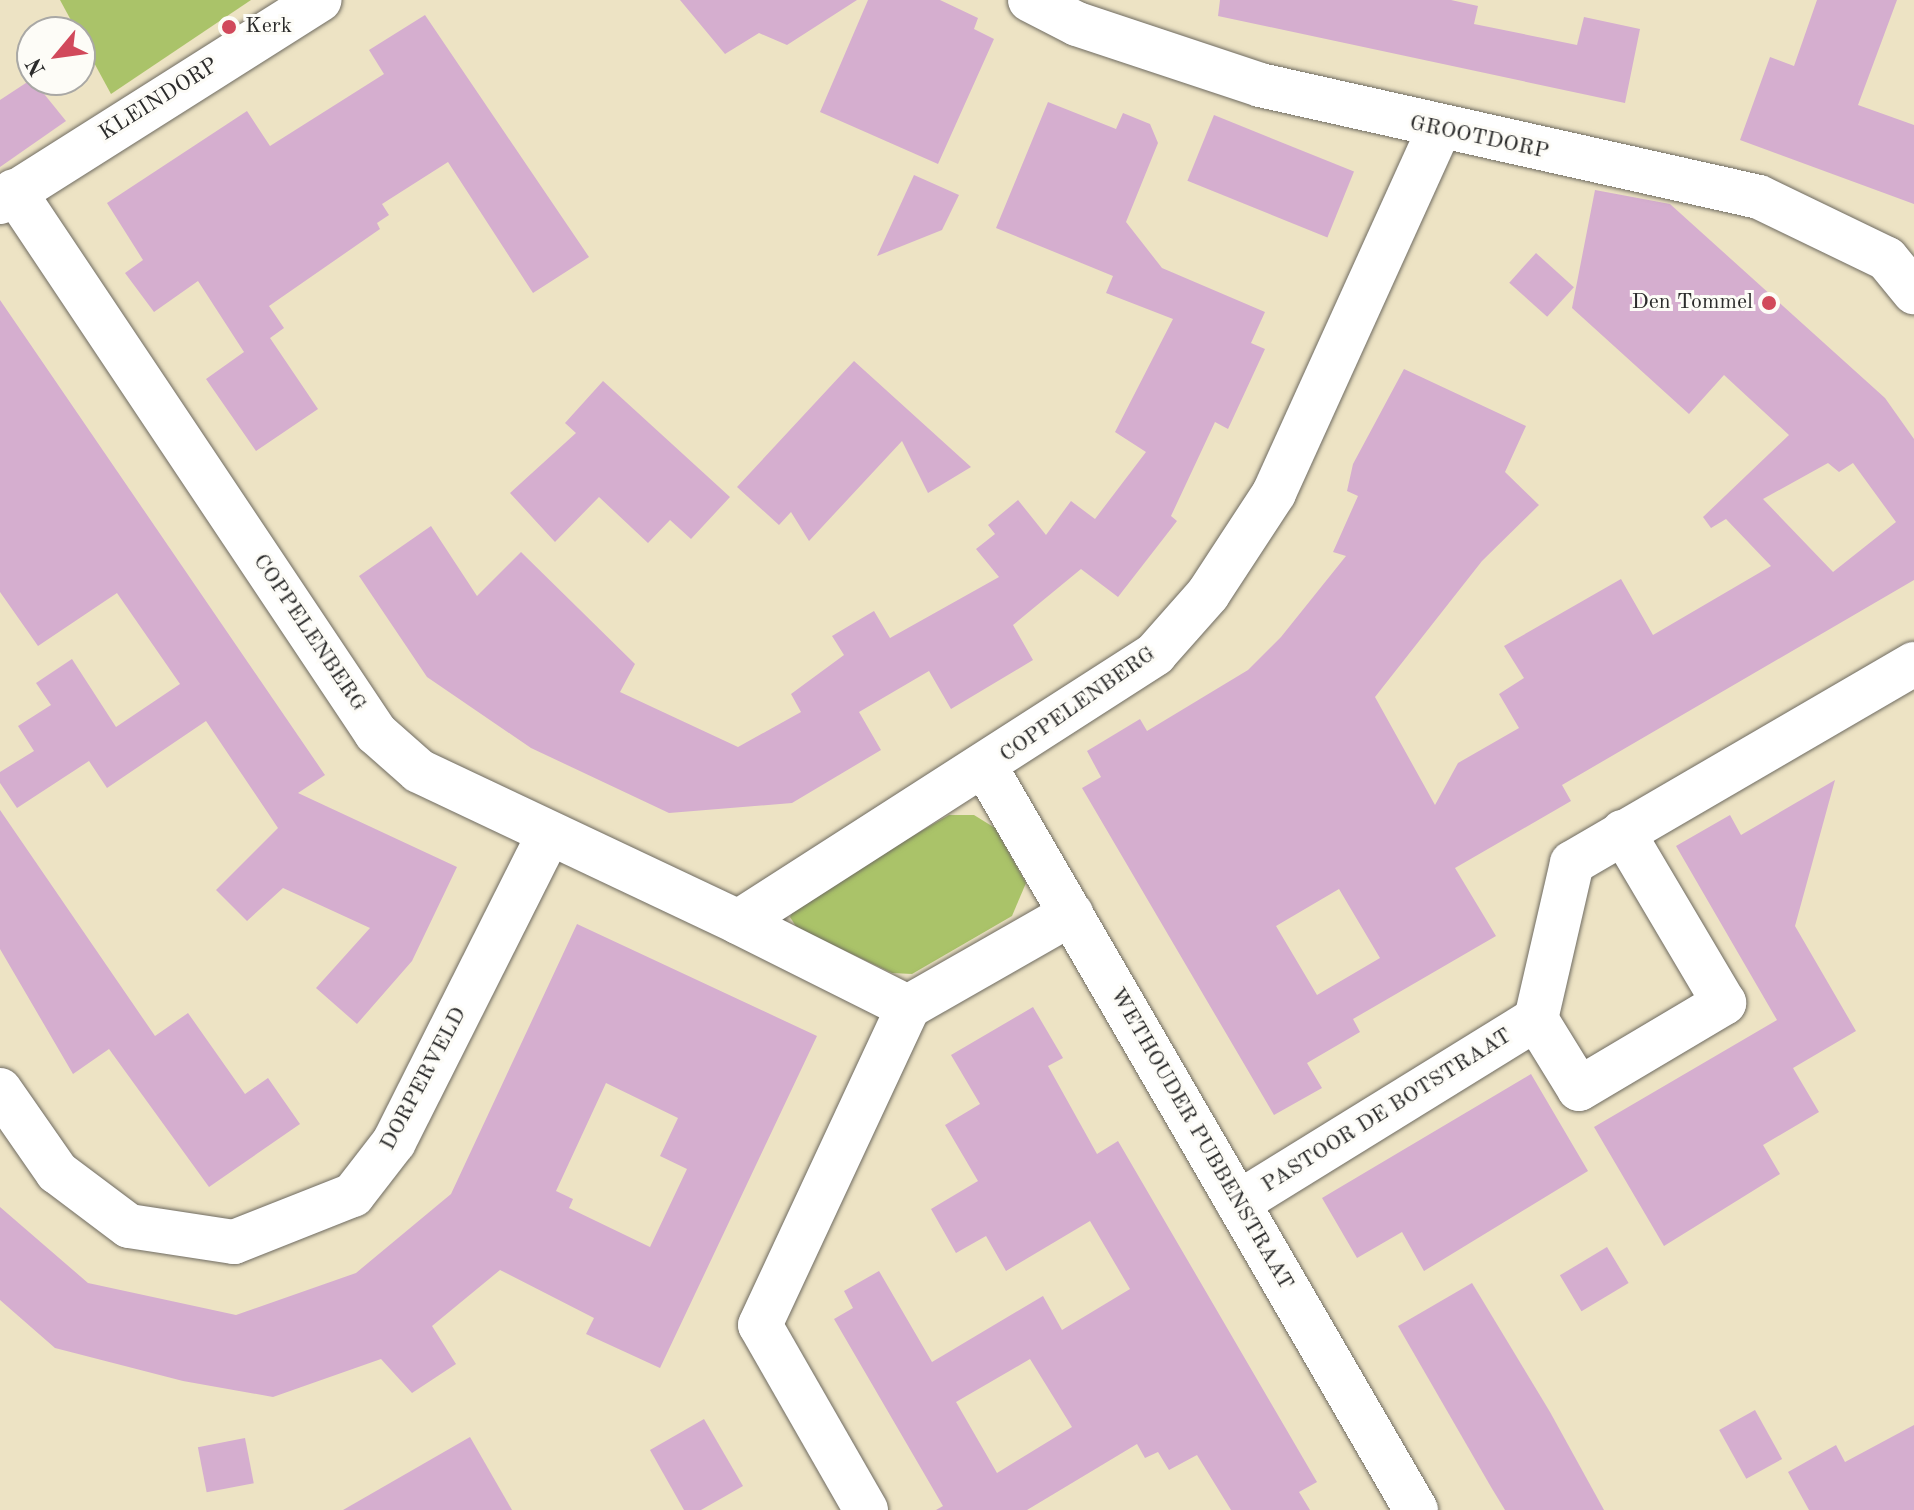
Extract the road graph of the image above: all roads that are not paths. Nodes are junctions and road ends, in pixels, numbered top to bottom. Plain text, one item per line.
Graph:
1 (319, 0) edge
2 (1030, 0) edge
3 (1439, 130) junction
4 (7, 196) edge
5 (1912, 285) edge
6 (1914, 664) edge
7 (986, 768) junction
8 (1623, 832) junction
9 (548, 836) junction
10 (1071, 914) junction
11 (738, 922) junction
12 (908, 1007) junction
13 (1536, 1019) junction
14 (0, 1090) edge
15 (1238, 1203) junction
16 (866, 1510) edge
17 (1416, 1510) edge

1 - 4 street, KLEINDORP
2 - 3 street, GROOTDORP
3 - 5 street, GROOTDORP
3 - 7 street, COPPELENBERG
4 - 9 street, COPPELENBERG
6 - 8 street, PASTOOR DE BOTSTRAAT
7 - 10 street, WETHOUDER PUBBENSTRAAT
7 - 11 street, COPPELENBERG
8 - 13 street, PASTOOR DE BOTSTRAAT
8 - 13 street, PASTOOR DE BOTSTRAAT
9 - 11 street, COPPELENBERG
9 - 14 street, DORPERVELD
10 - 12 street
10 - 15 street, WETHOUDER PUBBENSTRAAT
11 - 12 street, COPPELENBERG
12 - 16 street
13 - 15 street, PASTOOR DE BOTSTRAAT
15 - 17 street, WETHOUDER PUBBENSTRAAT

